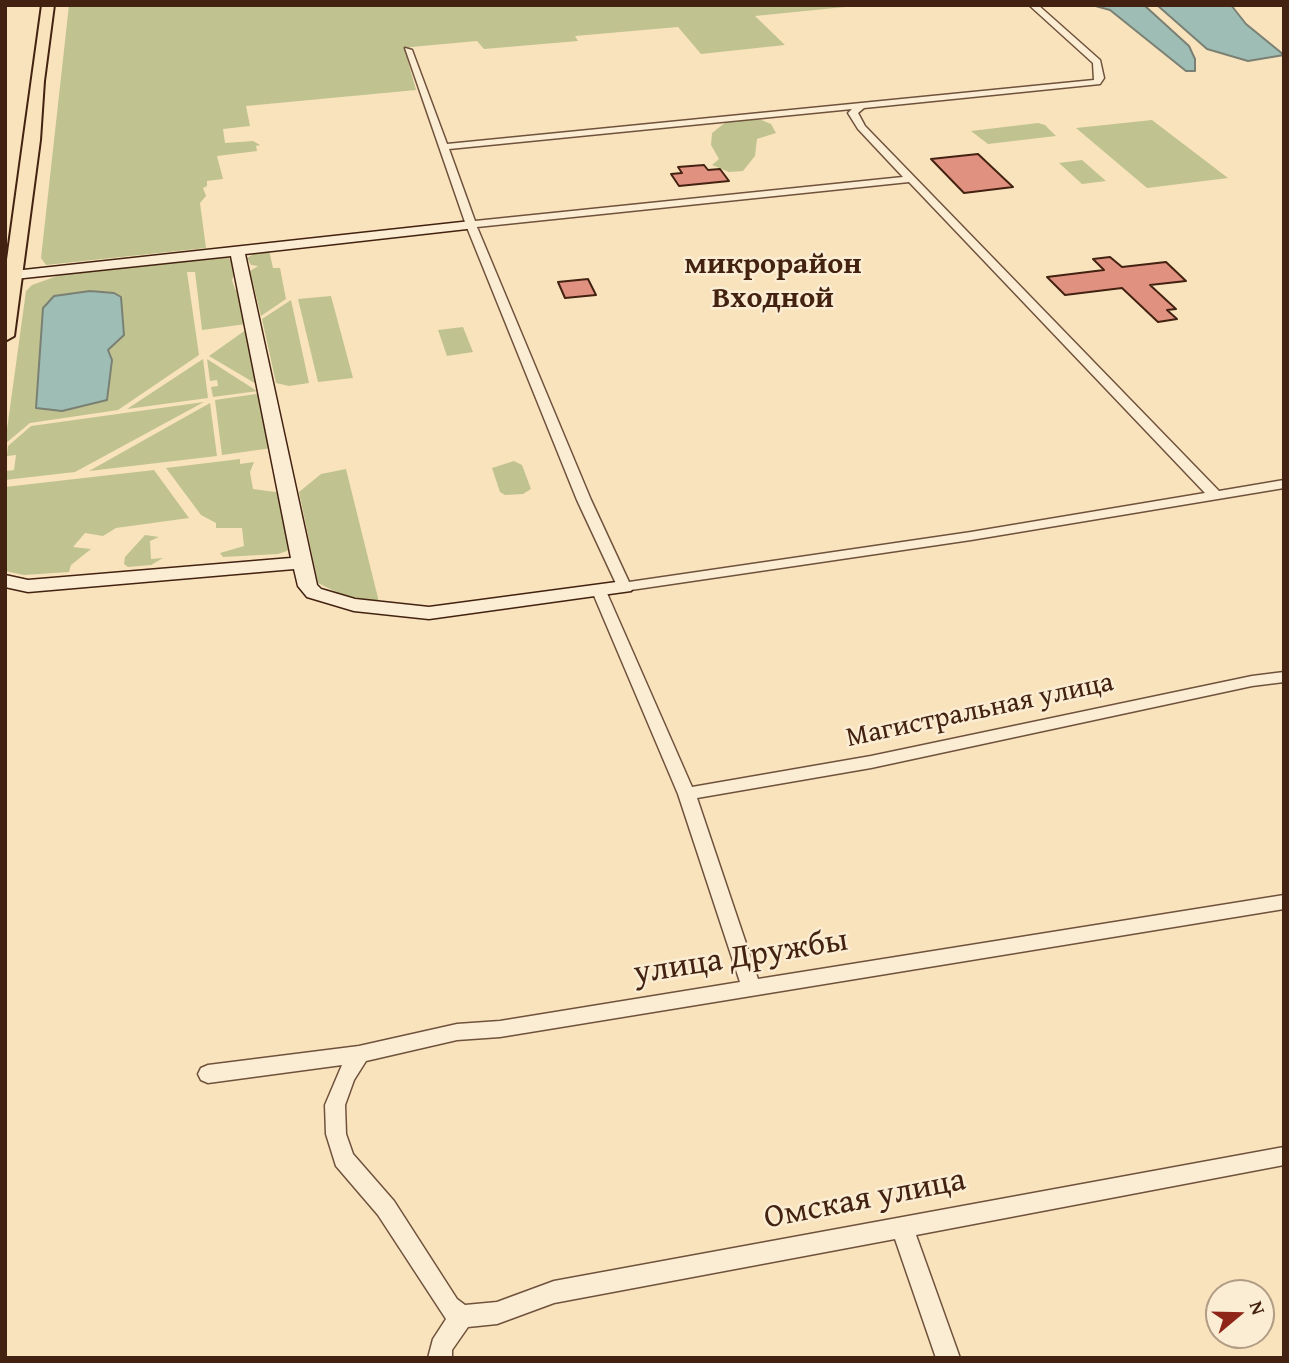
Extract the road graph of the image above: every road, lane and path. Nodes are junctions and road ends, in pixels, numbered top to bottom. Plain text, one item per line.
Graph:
1 (38, 5) edge
2 (48, 5) edge
3 (1033, 5) edge
4 (408, 50) dead end
5 (862, 105) junction
6 (821, 109) junction
7 (862, 127) junction
8 (444, 147) junction
9 (912, 179) junction
10 (471, 225) junction
11 (5, 228) edge
12 (237, 251) junction
13 (16, 257) junction
14 (65, 270) junction
15 (10, 282) edge
16 (5, 336) edge
17 (1284, 484) edge
18 (1215, 495) junction
19 (302, 563) junction
20 (5, 581) edge
21 (28, 586) junction
22 (624, 587) junction
23 (599, 591) junction
24 (5, 595) edge
25 (1284, 677) edge
26 (687, 794) junction
27 (1284, 902) edge
28 (751, 988) junction
29 (359, 1054) junction
30 (208, 1074) dead end
31 (1284, 1156) edge
32 (902, 1226) junction
33 (461, 1317) junction
34 (440, 1358) edge
35 (948, 1358) edge

1 - 11 main road
2 - 13 main road
3 - 5 street
4 - 8 street
5 - 6 street
5 - 7 street
6 - 7 street
6 - 8 street
7 - 9 street
8 - 10 street
9 - 10 street
9 - 18 street
10 - 12 street
10 - 22 street
12 - 14 street
12 - 19 street
13 - 14 street
13 - 15 main road
14 - 15 street
15 - 16 main road
17 - 18 street
18 - 22 street
19 - 21 street
19 - 23 street
20 - 21 street
21 - 24 street
22 - 23 street
23 - 26 street
25 - 26 street, Магистральная улица
26 - 28 street
27 - 28 street, улица Дружбы
28 - 29 street, улица Дружбы
29 - 30 street, улица Дружбы
29 - 33 street
31 - 32 street, Омская улица
32 - 33 street, Омская улица
32 - 35 street
33 - 34 street

